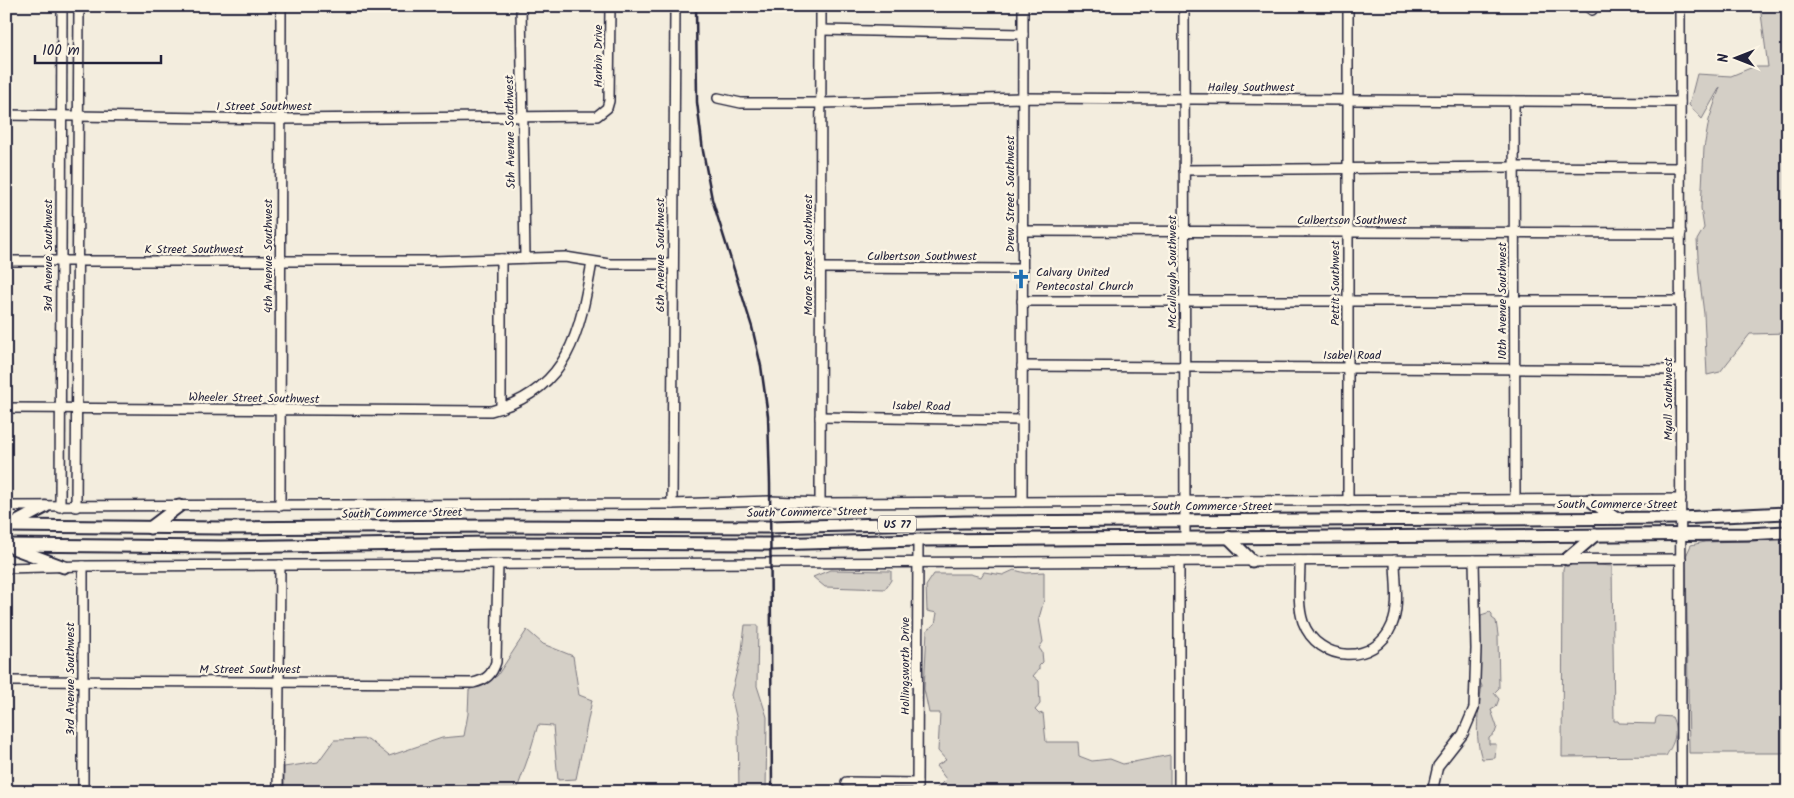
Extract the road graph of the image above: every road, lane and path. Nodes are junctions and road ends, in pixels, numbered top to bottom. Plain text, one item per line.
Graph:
1 (62, 6) edge
2 (79, 6) edge
3 (281, 6) edge
4 (521, 6) edge
5 (610, 6) edge
6 (675, 6) edge
7 (822, 6) edge
8 (1023, 6) edge
9 (1184, 6) edge
10 (1348, 6) edge
11 (1680, 6) edge
12 (822, 30) junction
13 (1023, 34) junction
14 (718, 98) dead end
15 (1023, 98) junction
16 (1184, 99) junction
17 (1347, 100) junction
18 (1514, 101) junction
19 (1680, 102) junction
20 (822, 103) junction
21 (6, 115) edge
22 (60, 116) junction
23 (79, 116) junction
24 (522, 117) junction
25 (281, 119) junction
26 (1514, 167) junction
27 (1348, 168) junction
28 (1680, 168) junction
29 (1184, 170) junction
30 (1022, 231) junction
31 (1184, 232) junction
32 (1348, 232) junction
33 (1514, 233) junction
34 (1680, 233) junction
35 (525, 258) junction
36 (501, 259) junction
37 (6, 261) edge
38 (280, 261) junction
39 (61, 262) junction
40 (78, 262) junction
41 (592, 262) junction
42 (672, 264) junction
43 (820, 268) junction
44 (1022, 269) junction
45 (1185, 301) junction
46 (1348, 301) junction
47 (1514, 301) junction
48 (1681, 301) junction
49 (1022, 302) junction
50 (1022, 366) junction
51 (1185, 367) junction
52 (1348, 368) junction
53 (1515, 369) junction
54 (1681, 370) junction
55 (6, 408) edge
56 (60, 408) junction
57 (77, 408) junction
58 (501, 408) junction
59 (280, 411) junction
60 (820, 417) junction
61 (1022, 420) junction
62 (1681, 499) junction
63 (1515, 500) junction
64 (1590, 500) junction
65 (1348, 501) junction
66 (1022, 502) junction
67 (1185, 502) junction
68 (820, 503) junction
69 (672, 504) junction
70 (6, 506) edge
71 (60, 506) junction
72 (76, 506) junction
73 (179, 506) junction
74 (280, 506) junction
75 (45, 507) junction
76 (1788, 513) edge
77 (1614, 518) junction
78 (1681, 518) junction
79 (1186, 520) junction
80 (964, 522) junction
81 (8, 526) edge
82 (150, 528) junction
83 (1788, 532) edge
84 (1681, 534) junction
85 (1595, 535) junction
86 (1186, 538) junction
87 (1228, 538) junction
88 (918, 540) junction
89 (6, 546) edge
90 (1567, 559) junction
91 (1681, 559) junction
92 (1395, 560) junction
93 (1474, 560) junction
94 (1179, 561) junction
95 (1252, 561) junction
96 (1300, 561) junction
97 (918, 562) junction
98 (498, 564) junction
99 (64, 566) junction
100 (83, 566) junction
101 (280, 566) junction
102 (6, 568) edge
103 (6, 681) edge
104 (82, 681) junction
105 (278, 682) junction
106 (846, 782) dead end
107 (917, 787) edge
108 (83, 792) edge
109 (278, 792) edge
110 (1179, 792) edge
111 (1432, 792) edge
112 (1681, 792) edge

1 - 22 street, 3rd Avenue Southwest
2 - 23 street
3 - 25 street, 4th Avenue Southwest
4 - 24 street, 5th Avenue Southwest
5 - 24 street, Harbin Drive
6 - 42 street, 6th Avenue Southwest
7 - 12 street, Moore Street Southwest
8 - 13 street, Drew Street Southwest
9 - 16 street, McCullough Southwest
10 - 17 street, Pettit Southwest
11 - 19 street, Myall Southwest
12 - 13 street
12 - 20 street, Moore Street Southwest
13 - 15 street, Drew Street Southwest
14 - 20 street, Hailey Southwest
15 - 16 street, Hailey Southwest
15 - 20 street, Hailey Southwest
15 - 30 street, Drew Street Southwest
16 - 17 street, Hailey Southwest
16 - 29 street, McCullough Southwest
17 - 18 street, Hailey Southwest
17 - 27 street, Pettit Southwest
18 - 19 street, Hailey Southwest
18 - 26 street, 10th Avenue Southwest
19 - 28 street, Myall Southwest
20 - 43 street, Moore Street Southwest
21 - 22 street, I Street Southwest
22 - 23 street, I Street Southwest
22 - 39 street, 3rd Avenue Southwest
23 - 25 street, I Street Southwest
23 - 40 street
24 - 25 street, I Street Southwest
24 - 35 street, 5th Avenue Southwest
25 - 38 street, 4th Avenue Southwest
26 - 27 street
26 - 28 street
26 - 33 street, 10th Avenue Southwest
27 - 29 street
27 - 32 street, Pettit Southwest
28 - 34 street, Myall Southwest
29 - 31 street, McCullough Southwest
30 - 31 street, Culbertson Southwest
30 - 44 street, Drew Street Southwest
31 - 32 street, Culbertson Southwest
31 - 45 street, McCullough Southwest
32 - 33 street, Culbertson Southwest
32 - 46 street, Pettit Southwest
33 - 34 street, Culbertson Southwest
33 - 47 street, 10th Avenue Southwest
34 - 48 street, Myall Southwest
35 - 36 street, K Street Southwest
35 - 41 street
36 - 38 street, K Street Southwest
36 - 58 street
37 - 39 street, K Street Southwest
38 - 40 street, K Street Southwest
38 - 59 street, 4th Avenue Southwest
39 - 40 street, K Street Southwest
39 - 56 street, 3rd Avenue Southwest
40 - 57 street
41 - 42 street
41 - 58 street, Wheeler Street Southwest
42 - 69 street, 6th Avenue Southwest
43 - 44 street, Culbertson Southwest
43 - 60 street, Moore Street Southwest
44 - 49 street, Drew Street Southwest
45 - 46 street
45 - 49 street
45 - 51 street, McCullough Southwest
46 - 47 street
46 - 52 street, Pettit Southwest
47 - 48 street
47 - 53 street, 10th Avenue Southwest
48 - 54 street, Myall Southwest
49 - 50 street, Drew Street Southwest
50 - 51 street, Isabel Road
50 - 61 street, Drew Street Southwest
51 - 52 street, Isabel Road
51 - 67 street, McCullough Southwest
52 - 53 street, Isabel Road
52 - 65 street, Pettit Southwest
53 - 54 street, Isabel Road
53 - 63 street, 10th Avenue Southwest
54 - 62 street, Myall Southwest
55 - 56 street, Wheeler Street Southwest
56 - 57 street, Wheeler Street Southwest
56 - 71 street, 3rd Avenue Southwest
57 - 59 street, Wheeler Street Southwest
57 - 72 street
58 - 59 street, Wheeler Street Southwest
59 - 74 street, 4th Avenue Southwest
60 - 61 street, Isabel Road
60 - 68 street, Moore Street Southwest
61 - 66 street, Drew Street Southwest
62 - 64 street
62 - 78 street, Myall Southwest
63 - 64 street
63 - 65 street
64 - 77 main road
65 - 67 street
66 - 67 street
66 - 68 street
67 - 79 street, McCullough Southwest
68 - 69 street
69 - 74 street
70 - 75 street
71 - 72 street
71 - 75 street
72 - 73 street
73 - 74 street
73 - 82 main road
75 - 81 main road
76 - 78 main road, South Commerce Street / US 77
77 - 78 main road, South Commerce Street / US 77
77 - 79 main road, South Commerce Street / US 77
78 - 84 street, Myall Southwest
79 - 80 main road, South Commerce Street / US 77
79 - 86 street, McCullough Southwest
80 - 82 main road, South Commerce Street / US 77
80 - 88 main road
81 - 82 main road, South Commerce Street / US 77
83 - 84 main road, US 77
84 - 85 main road, US 77
84 - 91 street, Myall Southwest
85 - 87 main road, US 77
85 - 90 main road
86 - 87 main road, US 77
86 - 88 main road, US 77
87 - 95 main road
88 - 89 main road, US 77
88 - 97 street, Hollingsworth Drive
89 - 99 main road
90 - 91 street
90 - 93 street
91 - 112 street, Myall Southwest
92 - 93 street
92 - 96 street
92 - 96 street
93 - 111 street
94 - 95 street
94 - 97 street
94 - 110 street
95 - 96 street
97 - 98 street
97 - 107 street, Hollingsworth Drive
98 - 101 street
98 - 105 street, M Street Southwest
99 - 100 street
99 - 102 street
100 - 101 street
100 - 104 street, 3rd Avenue Southwest
101 - 105 street
103 - 104 street, M Street Southwest
104 - 105 street, M Street Southwest
104 - 108 street, 3rd Avenue Southwest
105 - 109 street
106 - 107 street

